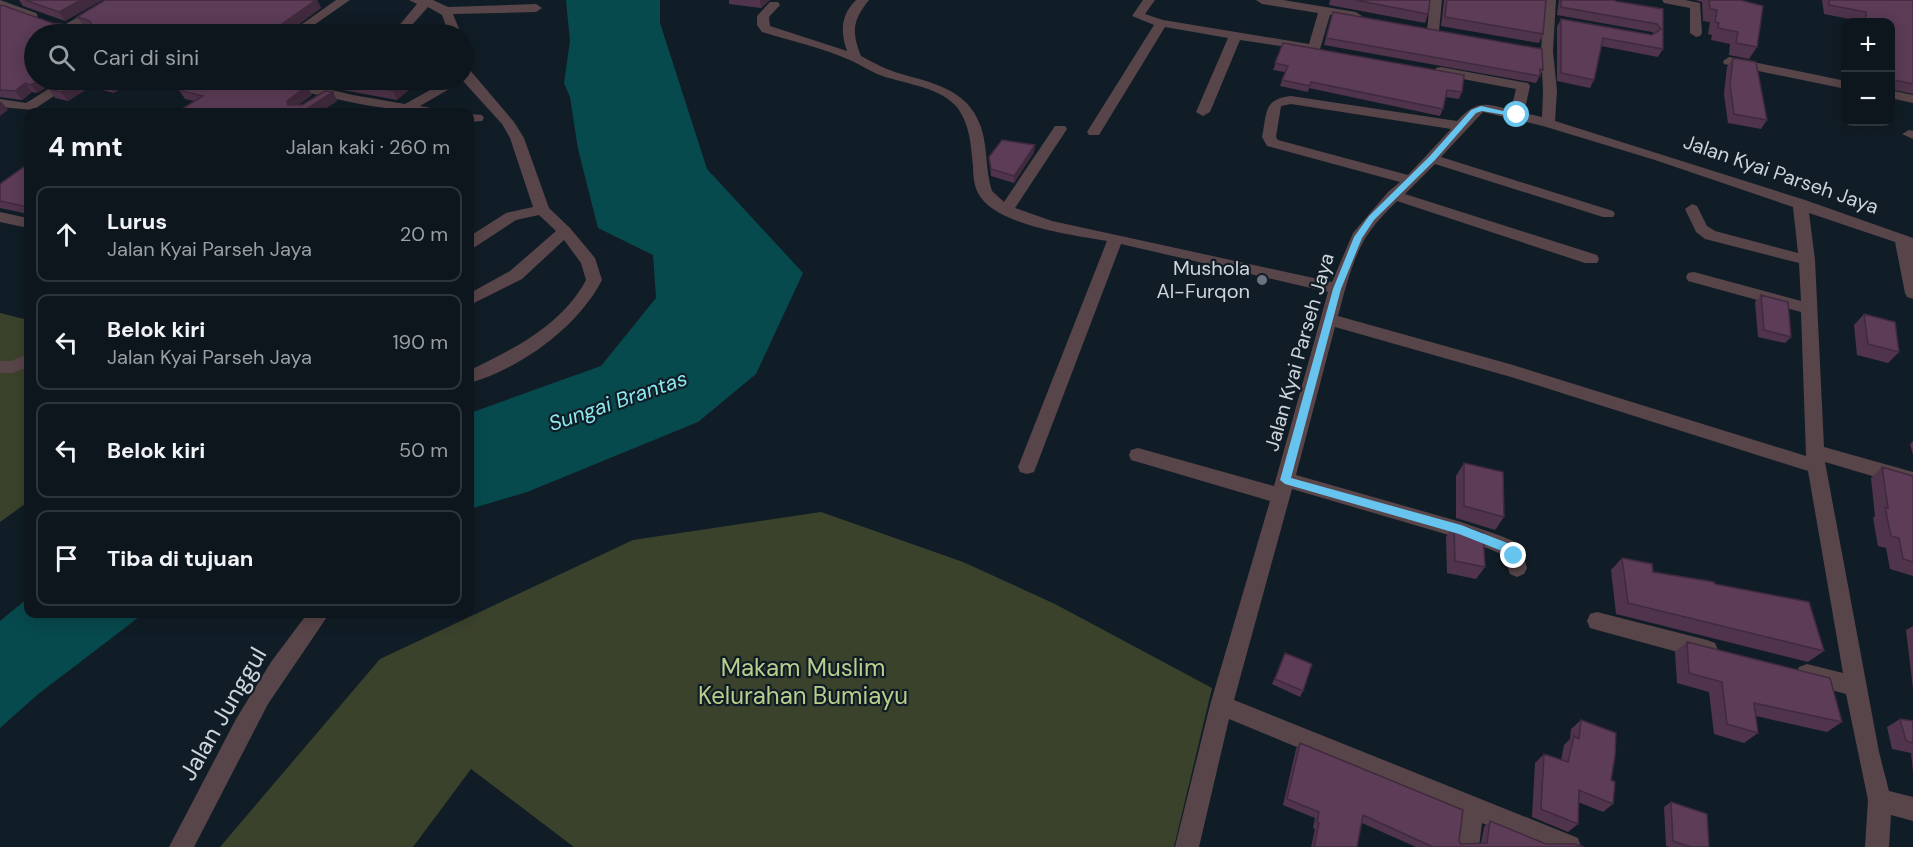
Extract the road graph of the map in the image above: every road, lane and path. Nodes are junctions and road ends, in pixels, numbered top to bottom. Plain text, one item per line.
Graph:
1 (116, 0) edge
2 (344, 0) edge
3 (863, 0) edge
4 (1149, 0) edge
5 (1262, 0) edge
6 (1436, 0) edge
7 (1550, 0) edge
8 (1668, 0) edge
9 (423, 1) edge
10 (0, 4) edge
11 (774, 5) dead end
12 (536, 8) dead end
13 (1325, 10) junction
14 (447, 12) junction
15 (1368, 18) edge
16 (41, 20) edge
17 (1161, 23) junction
18 (66, 24) edge
19 (309, 24) edge
20 (406, 24) edge
21 (452, 24) edge
22 (1433, 31) edge
23 (1696, 33) dead end
24 (1235, 37) junction
25 (856, 58) junction
26 (1729, 61) dead end
27 (1430, 69) edge
28 (1841, 84) edge
29 (1523, 86) junction
30 (474, 88) edge
31 (55, 90) edge
32 (319, 90) edge
33 (331, 90) edge
34 (438, 90) edge
35 (1550, 91) junction
36 (328, 92) junction
37 (1895, 95) edge
38 (1913, 99) edge
39 (0, 103) edge
40 (308, 105) edge
41 (407, 108) joint
42 (1203, 112) dead end
43 (1517, 115) junction
44 (1548, 123) junction
45 (1460, 126) junction
46 (1060, 129) dead end
47 (1094, 132) dead end
48 (1432, 159) junction
49 (1410, 180) junction
50 (1393, 195) junction
51 (1800, 203) junction
52 (1007, 209) junction
53 (1692, 209) dead end
54 (542, 210) junction
55 (1608, 214) dead end
56 (0, 217) edge
57 (24, 222) edge
58 (565, 231) junction
59 (1116, 238) junction
60 (474, 240) edge
61 (1907, 241) edge
62 (1591, 259) dead end
63 (1807, 260) junction
64 (1694, 277) dead end
65 (1337, 289) junction
66 (1913, 292) edge
67 (474, 298) edge
68 (1809, 309) junction
69 (1330, 320) junction
70 (24, 362) edge
71 (0, 367) edge
72 (474, 375) edge
73 (1138, 455) dead end
74 (1816, 459) junction
75 (1027, 467) dead end
76 (1913, 480) edge
77 (1282, 488) junction
78 (1517, 567) dead end
79 (316, 618) edge
80 (1597, 621) dead end
81 (1724, 654) edge
82 (1791, 670) edge
83 (1856, 686) junction
84 (1221, 705) junction
85 (1880, 800) junction
86 (1472, 808) junction
87 (1913, 809) edge
88 (181, 847) edge
89 (1187, 847) edge
90 (1467, 847) edge
91 (1569, 847) edge
92 (1877, 847) edge

1 - 18 street
2 - 19 street
3 - 25 street
4 - 17 street
5 - 13 street
6 - 22 street
7 - 35 street
8 - 23 street
9 - 14 street
9 - 20 street
10 - 16 street
11 - 25 street
12 - 14 street
13 - 15 street
13 - 24 street
14 - 21 street
17 - 24 street
17 - 47 street
24 - 42 street
25 - 52 street
26 - 28 street
27 - 29 street
29 - 35 street
29 - 43 street
30 - 54 street
31 - 39 street
32 - 36 street
33 - 36 street
34 - 41 street
35 - 44 street
36 - 40 street
36 - 41 street
37 - 38 street
43 - 44 street, Jalan Kyai Parseh Jaya
43 - 45 street, Jalan Kyai Parseh Jaya
44 - 51 street, Jalan Kyai Parseh Jaya
45 - 48 street, Jalan Kyai Parseh Jaya
45 - 49 street
46 - 52 street
48 - 49 street, Jalan Kyai Parseh Jaya
48 - 55 street
49 - 50 street, Jalan Kyai Parseh Jaya
50 - 62 street
50 - 65 street, Jalan Kyai Parseh Jaya
51 - 61 street, Jalan Kyai Parseh Jaya
51 - 63 street
52 - 59 street
53 - 63 street
54 - 58 street
54 - 60 street
56 - 57 street
58 - 67 street
58 - 72 street
59 - 65 street
59 - 75 street
61 - 66 street
63 - 68 street
64 - 68 street
65 - 69 street, Jalan Kyai Parseh Jaya
68 - 74 street
69 - 74 street
69 - 77 street, Jalan Kyai Parseh Jaya
70 - 71 street
73 - 77 street
74 - 76 street
74 - 83 street
77 - 78 street
77 - 84 street, Jalan Kyai Parseh Jaya
79 - 88 street, Jalan Junggul
80 - 81 street
82 - 83 street
83 - 85 street
84 - 86 street
84 - 89 street, Jalan Kyai Parseh Jaya
85 - 87 street
85 - 92 street
86 - 90 street
86 - 91 street

